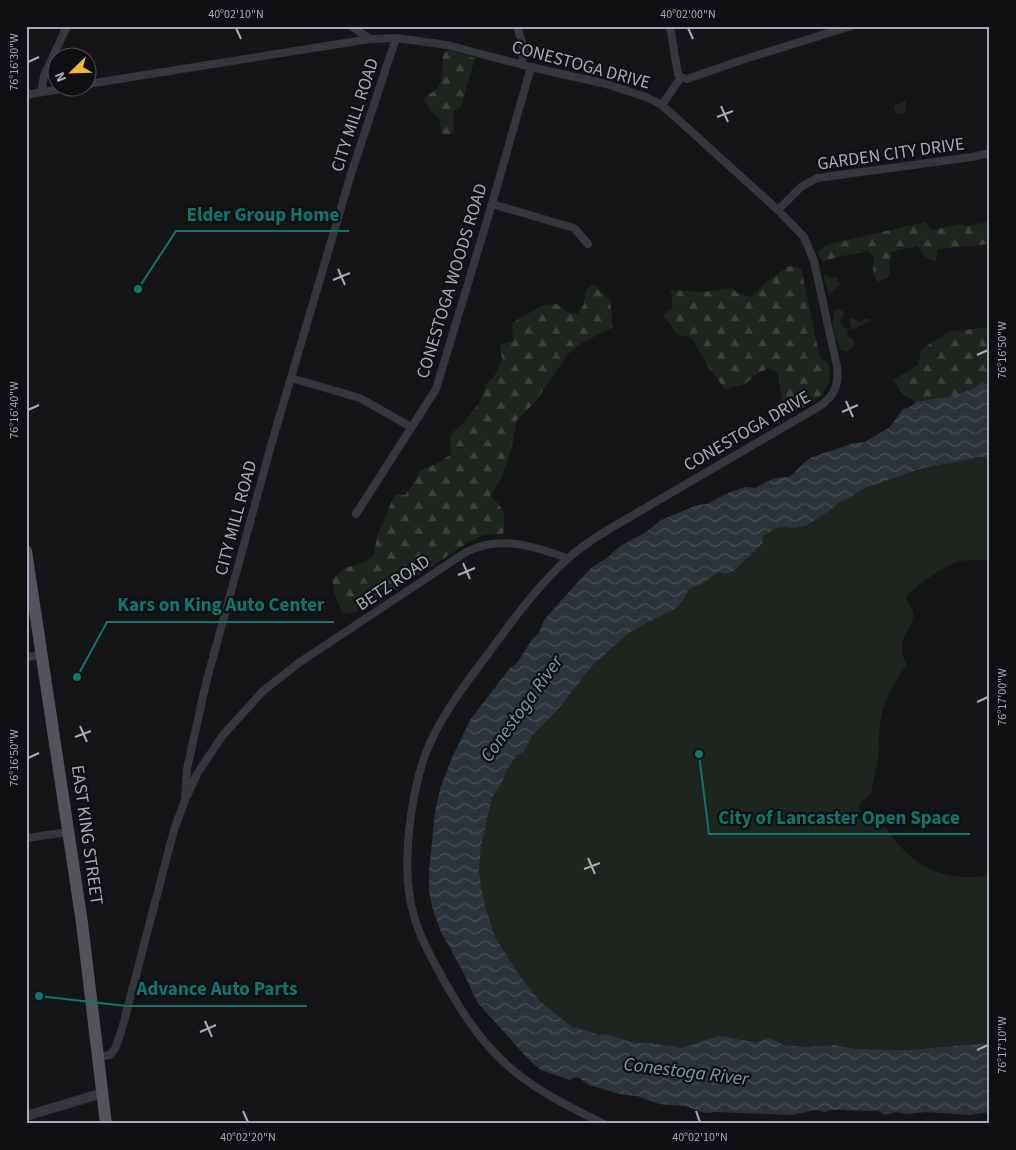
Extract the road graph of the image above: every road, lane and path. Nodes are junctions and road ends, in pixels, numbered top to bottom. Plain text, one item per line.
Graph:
1 (67, 26) edge
2 (352, 26) edge
3 (517, 26) edge
4 (670, 26) edge
5 (851, 26) edge
6 (396, 38) junction
7 (370, 39) junction
8 (522, 65) junction
9 (530, 67) junction
10 (681, 76) junction
11 (98, 82) edge
12 (48, 91) edge
13 (41, 92) junction
14 (26, 95) edge
15 (662, 105) junction
16 (990, 154) edge
17 (492, 204) junction
18 (778, 210) junction
19 (588, 244) dead end
20 (290, 378) junction
21 (411, 427) junction
22 (356, 514) dead end
23 (26, 551) edge
24 (567, 558) junction
25 (43, 655) junction
26 (26, 657) edge
27 (185, 800) junction
28 (69, 832) junction
29 (26, 838) edge
30 (98, 1057) junction
31 (103, 1093) junction
32 (26, 1116) edge
33 (106, 1124) edge
34 (604, 1124) edge

1 - 13 street
2 - 7 street
3 - 8 street
4 - 10 street
5 - 10 street
6 - 7 street, CONESTOGA DRIVE
6 - 8 street, CONESTOGA DRIVE
6 - 20 street, CITY MILL ROAD
7 - 11 street, CONESTOGA DRIVE
8 - 9 street, CONESTOGA DRIVE
9 - 15 street, CONESTOGA DRIVE
9 - 17 street, CONESTOGA WOODS ROAD
10 - 15 street
12 - 13 street
13 - 14 street
15 - 18 street, CONESTOGA DRIVE
16 - 18 street, GARDEN CITY DRIVE
17 - 19 street
17 - 21 street, CONESTOGA WOODS ROAD
18 - 24 street, CONESTOGA DRIVE
20 - 21 street
20 - 27 street, CITY MILL ROAD
21 - 22 street, CONESTOGA WOODS ROAD
23 - 25 main road, EAST KING STREET
24 - 27 street, BETZ ROAD
24 - 34 street, CONESTOGA DRIVE
25 - 26 street
25 - 28 main road, EAST KING STREET
27 - 30 street, CITY MILL ROAD
28 - 29 street
28 - 30 main road, EAST KING STREET
30 - 31 main road, EAST KING STREET
31 - 32 street
31 - 33 main road, EAST KING STREET

